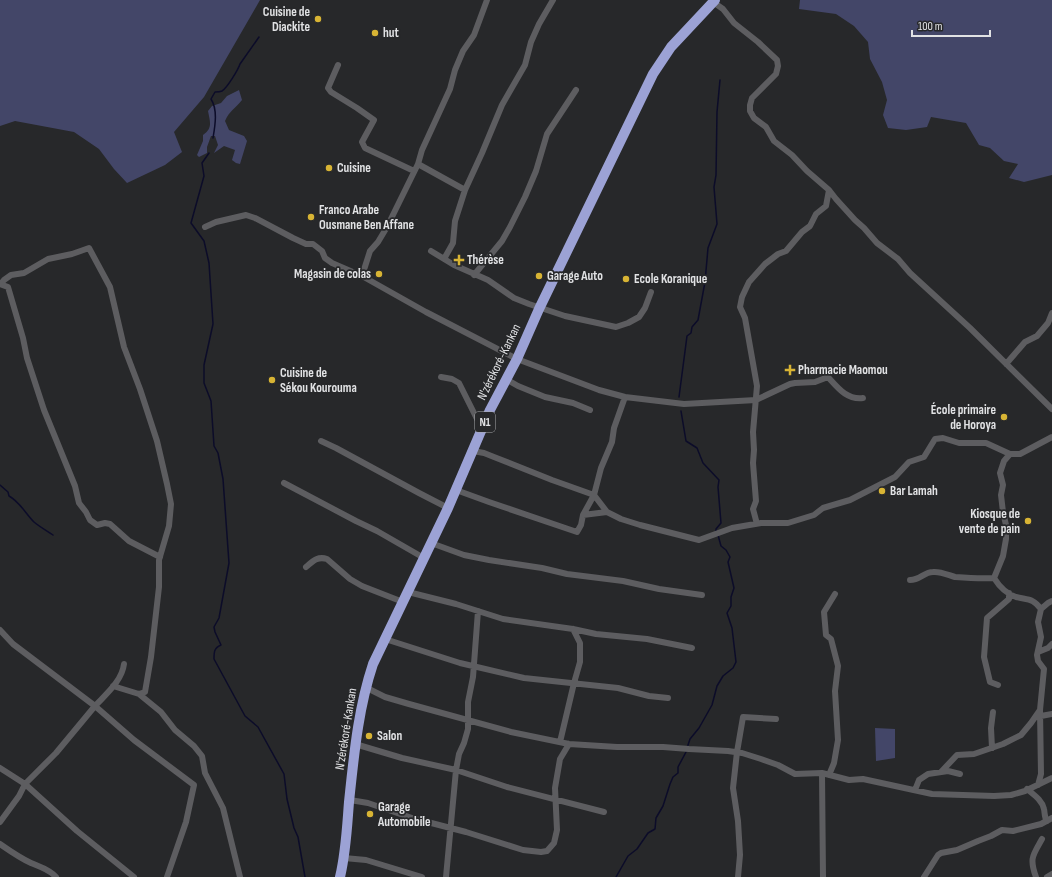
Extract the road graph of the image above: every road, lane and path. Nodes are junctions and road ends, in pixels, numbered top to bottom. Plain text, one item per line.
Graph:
1 (487, 0) edge
2 (553, 0) edge
3 (714, 1) edge
4 (338, 65) dead end
5 (576, 90) dead end
6 (418, 164) junction
7 (414, 171) junction
8 (465, 190) junction
9 (829, 190) junction
10 (205, 227) dead end
11 (431, 251) dead end
12 (444, 259) junction
13 (474, 275) junction
14 (362, 276) junction
15 (1, 284) edge
16 (651, 292) dead end
17 (539, 309) junction
18 (1051, 315) edge
19 (517, 359) junction
20 (1006, 364) junction
21 (441, 377) dead end
22 (506, 379) junction
23 (625, 397) junction
24 (863, 398) dead end
25 (756, 400) junction
26 (590, 410) dead end
27 (1052, 410) edge
28 (482, 429) junction
29 (1052, 437) edge
30 (321, 441) dead end
31 (473, 451) junction
32 (1010, 454) junction
33 (284, 483) dead end
34 (456, 490) junction
35 (594, 495) junction
36 (448, 508) junction
37 (607, 512) junction
38 (583, 515) junction
39 (757, 524) junction
40 (431, 544) junction
41 (160, 557) junction
42 (424, 558) junction
43 (306, 568) dead end
44 (994, 578) junction
45 (910, 580) dead end
46 (408, 592) junction
47 (1009, 593) junction
48 (836, 594) dead end
49 (702, 595) dead end
50 (403, 602) junction
51 (1052, 602) edge
52 (1042, 609) junction
53 (478, 611) junction
54 (573, 629) junction
55 (0, 630) edge
56 (385, 639) junction
57 (1052, 644) edge
58 (692, 648) dead end
59 (1038, 652) junction
60 (124, 664) dead end
61 (474, 666) junction
62 (574, 683) junction
63 (113, 686) junction
64 (998, 686) dead end
65 (365, 687) junction
66 (138, 694) junction
67 (668, 698) dead end
68 (95, 706) junction
69 (993, 712) dead end
70 (1040, 713) junction
71 (1052, 714) edge
72 (776, 719) dead end
73 (468, 721) junction
74 (560, 742) junction
75 (355, 744) junction
76 (569, 744) junction
77 (992, 748) junction
78 (737, 752) junction
79 (0, 768) edge
80 (456, 770) junction
81 (941, 772) junction
82 (822, 773) junction
83 (960, 774) dead end
84 (829, 775) junction
85 (1052, 778) edge
86 (25, 784) junction
87 (1038, 785) junction
88 (915, 790) junction
89 (1027, 790) junction
90 (350, 800) junction
91 (554, 800) junction
92 (604, 812) dead end
93 (1050, 820) edge
94 (0, 822) edge
95 (452, 829) junction
96 (1042, 839) dead end
97 (0, 844) edge
98 (344, 858) junction
99 (1052, 874) edge
100 (56, 877) edge
101 (134, 877) edge
102 (167, 877) edge
103 (240, 877) edge
104 (340, 877) edge
105 (422, 877) edge
106 (446, 877) edge
107 (738, 877) edge
108 (823, 877) edge
109 (924, 877) edge
110 (1036, 877) edge
111 (1047, 877) edge

1 - 6 street
2 - 8 street
3 - 9 street
3 - 17 highway, N'zérékoré-Kankan / N1
4 - 7 street
5 - 13 street
6 - 7 street
6 - 8 street
7 - 14 street
8 - 12 street
9 - 20 street
9 - 25 street
10 - 14 street
11 - 12 street
12 - 13 street
13 - 17 street
14 - 19 street
15 - 41 street
15 - 41 street
16 - 17 street
17 - 19 highway, N'zérékoré-Kankan / N1
18 - 20 street
19 - 22 highway, N'zérékoré-Kankan / N1
19 - 23 street
20 - 27 street
21 - 28 street
22 - 26 street
22 - 28 highway, N'zérékoré-Kankan / N1
23 - 25 street
23 - 35 street
24 - 25 street
25 - 39 street
28 - 31 highway, N'zérékoré-Kankan / N1
29 - 32 street
30 - 36 street
31 - 34 highway, N'zérékoré-Kankan / N1
31 - 35 street
32 - 39 street
32 - 44 street
33 - 42 street
34 - 36 highway, N'zérékoré-Kankan / N1
34 - 38 street
35 - 37 street
35 - 38 street
36 - 40 highway, N'zérékoré-Kankan / N1
37 - 38 street
37 - 39 street
40 - 42 highway, N'zérékoré-Kankan / N1
40 - 49 street
41 - 66 street
42 - 46 highway, N'zérékoré-Kankan / N1
43 - 50 street
44 - 45 street
44 - 47 street
46 - 50 highway, N'zérékoré-Kankan / N1
46 - 53 street
47 - 52 street
47 - 64 street
48 - 84 street
50 - 56 highway, N'zérékoré-Kankan / N1
51 - 52 street
52 - 59 street
53 - 54 street
53 - 61 street
54 - 58 street
54 - 62 street
55 - 68 street
56 - 61 street
56 - 65 highway, N'zérékoré-Kankan / N1
57 - 59 street
59 - 70 street
60 - 63 street
61 - 62 street
61 - 73 street
62 - 67 street
62 - 74 street
63 - 66 street
63 - 68 street
65 - 73 street
65 - 75 highway, N'zérékoré-Kankan / N1
66 - 103 street
68 - 86 street
68 - 102 street
69 - 77 street
70 - 71 street
70 - 77 street
70 - 87 street
72 - 78 street
73 - 74 street
73 - 80 street
74 - 76 street
75 - 80 street
75 - 90 highway, N'zérékoré-Kankan / N1
76 - 78 street
76 - 91 street
77 - 81 street
78 - 82 street
78 - 107 street
79 - 86 street
80 - 91 street
80 - 95 street
81 - 83 street
81 - 88 street
82 - 84 street
82 - 108 street
84 - 88 street
85 - 87 street
86 - 94 street
86 - 101 street
87 - 89 street
88 - 89 street
89 - 93 street
90 - 95 street
90 - 98 highway, N'zérékoré-Kankan / N1
91 - 92 street
91 - 95 street
93 - 109 street
95 - 106 street
96 - 110 street
97 - 100 street
98 - 104 highway, N'zérékoré-Kankan / N1
98 - 105 street
99 - 111 street

